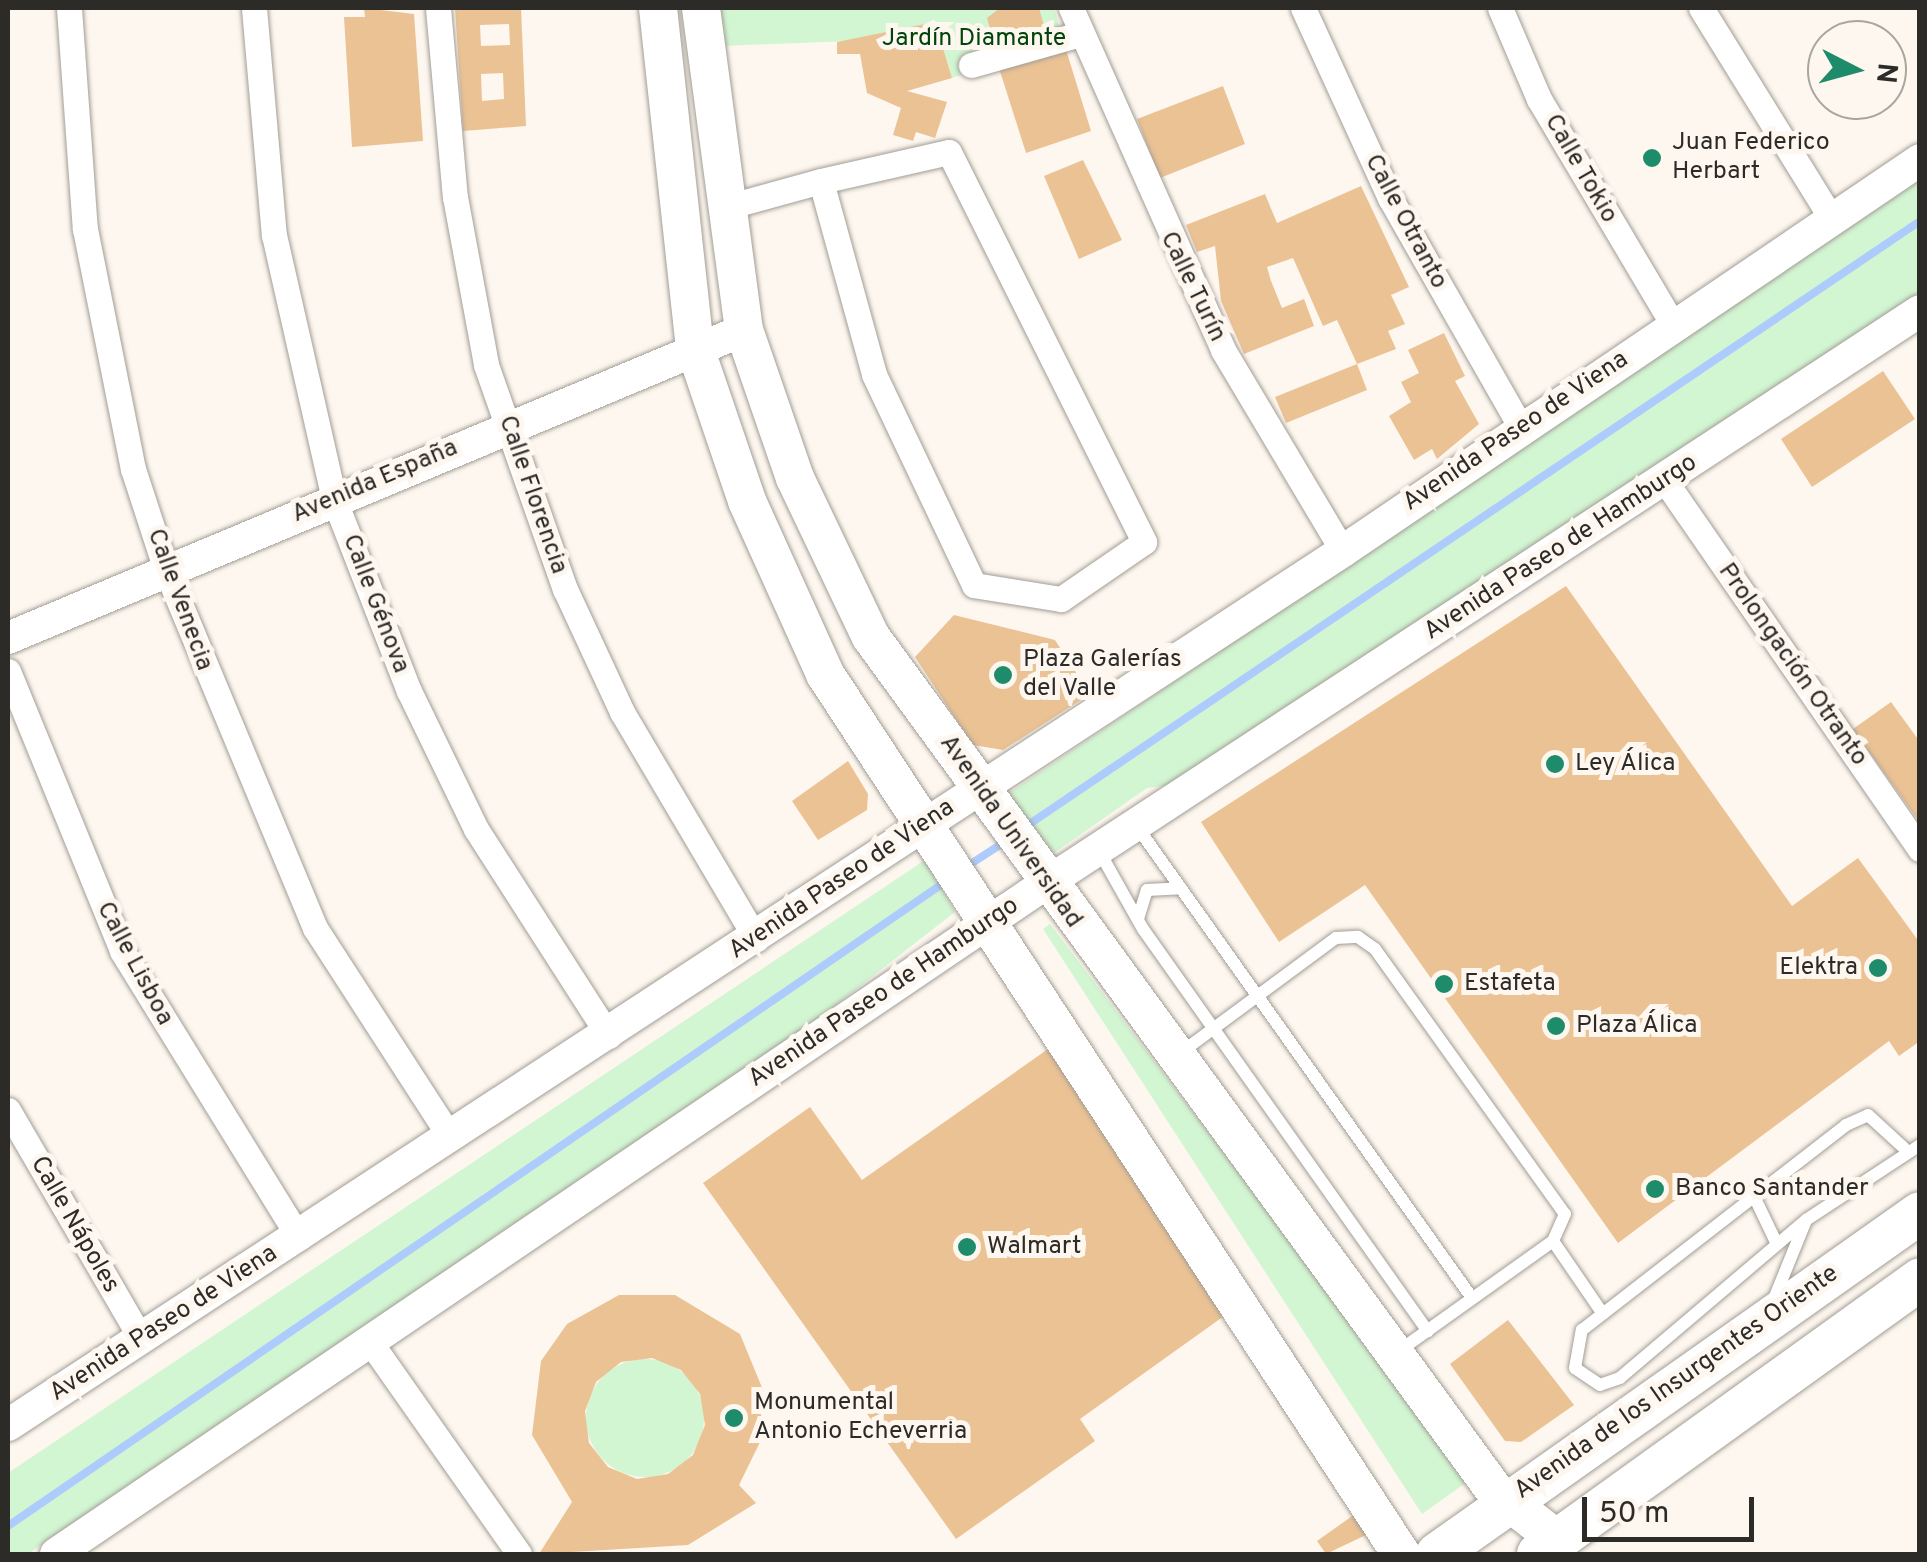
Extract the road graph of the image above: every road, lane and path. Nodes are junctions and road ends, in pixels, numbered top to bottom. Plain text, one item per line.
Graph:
1 (69, 8) edge
2 (254, 8) edge
3 (438, 8) edge
4 (658, 8) edge
5 (701, 8) edge
6 (1072, 8) edge
7 (1303, 8) edge
8 (1500, 8) edge
9 (1701, 8) edge
10 (1080, 34) junction
11 (971, 65) dead end
12 (1920, 160) edge
13 (821, 182) junction
14 (723, 208) junction
15 (1832, 218) junction
16 (1920, 310) edge
17 (1673, 324) junction
18 (744, 330) junction
19 (695, 348) junction
20 (508, 426) junction
21 (1522, 429) junction
22 (1665, 481) junction
23 (334, 498) junction
24 (1342, 551) junction
25 (166, 570) junction
26 (8, 638) edge
27 (8, 671) edge
28 (988, 800) junction
29 (1135, 824) junction
30 (931, 840) junction
31 (1098, 849) junction
32 (1920, 849) edge
33 (1036, 872) junction
34 (1181, 888) junction
35 (981, 910) junction
36 (1139, 922) junction
37 (756, 939) junction
38 (1258, 999) junction
39 (1214, 1030) junction
40 (609, 1036) junction
41 (1174, 1058) junction
42 (8, 1110) edge
43 (451, 1138) junction
44 (1920, 1146) edge
45 (1904, 1148) junction
46 (1752, 1192) junction
47 (1920, 1213) edge
48 (1806, 1220) junction
49 (299, 1238) junction
50 (1552, 1241) junction
51 (1776, 1242) junction
52 (1917, 1283) edge
53 (1472, 1298) junction
54 (1603, 1314) junction
55 (1766, 1317) junction
56 (1428, 1331) junction
57 (368, 1339) junction
58 (142, 1340) junction
59 (1397, 1353) junction
60 (8, 1425) edge
61 (1507, 1504) junction
62 (1553, 1550) edge
63 (56, 1554) edge
64 (519, 1554) edge
65 (1401, 1554) edge
66 (1437, 1554) edge

1 - 25 street, Calle Venecia
2 - 23 street, Calle Génova
3 - 20 street, Calle Florencia
4 - 19 main road
5 - 14 main road, Avenida Universidad
6 - 10 street, Calle Turín
7 - 21 street, Calle Otranto
8 - 17 street, Calle Tokio
9 - 15 street
10 - 11 street
10 - 24 street, Calle Turín
12 - 15 street, Avenida Paseo de Viena
13 - 13 street
13 - 14 street
14 - 18 main road, Avenida Universidad
15 - 17 street, Avenida Paseo de Viena
16 - 22 street, Avenida Paseo de Hamburgo
17 - 21 street, Avenida Paseo de Viena
18 - 19 street, Avenida España
18 - 28 main road, Avenida Universidad
19 - 20 street, Avenida España
19 - 30 main road
20 - 23 street, Avenida España
20 - 37 street, Calle Florencia
21 - 24 street, Avenida Paseo de Viena
22 - 29 street, Avenida Paseo de Hamburgo
22 - 32 street, Prolongación Otranto
23 - 25 street, Avenida España
23 - 40 street, Calle Génova
24 - 28 street, Avenida Paseo de Viena
25 - 26 street, Avenida España
25 - 43 street, Calle Venecia
27 - 49 street, Calle Lisboa
28 - 30 street, Avenida Paseo de Viena
28 - 33 main road, Avenida Universidad
29 - 31 street, Avenida Paseo de Hamburgo
29 - 34 lane
30 - 35 main road
30 - 37 street, Avenida Paseo de Viena
31 - 33 street, Avenida Paseo de Hamburgo
31 - 36 lane
33 - 35 street, Avenida Paseo de Hamburgo
33 - 41 main road, Avenida Universidad
34 - 36 lane
34 - 38 lane
35 - 57 street, Avenida Paseo de Hamburgo
35 - 65 main road
36 - 39 lane
37 - 40 street, Avenida Paseo de Viena
38 - 39 lane
38 - 50 lane
38 - 53 lane
39 - 41 lane
39 - 56 lane
40 - 43 street, Avenida Paseo de Viena
41 - 59 main road, Avenida Universidad
42 - 58 street, Calle Nápoles
43 - 49 street, Avenida Paseo de Viena
44 - 45 lane
45 - 46 lane
45 - 48 lane
46 - 51 lane
46 - 54 lane
47 - 55 highway, Avenida de los Insurgentes Oriente
48 - 51 lane
48 - 55 lane
49 - 58 street, Avenida Paseo de Viena
50 - 53 lane
50 - 54 lane
51 - 54 lane
52 - 62 highway
53 - 56 lane
55 - 61 highway, Avenida de los Insurgentes Oriente
56 - 59 lane
57 - 63 street, Avenida Paseo de Hamburgo
57 - 64 street
58 - 60 street, Avenida Paseo de Viena
59 - 61 main road, Avenida Universidad
61 - 62 main road, Avenida Universidad
61 - 66 highway, Avenida de los Insurgentes Oriente

